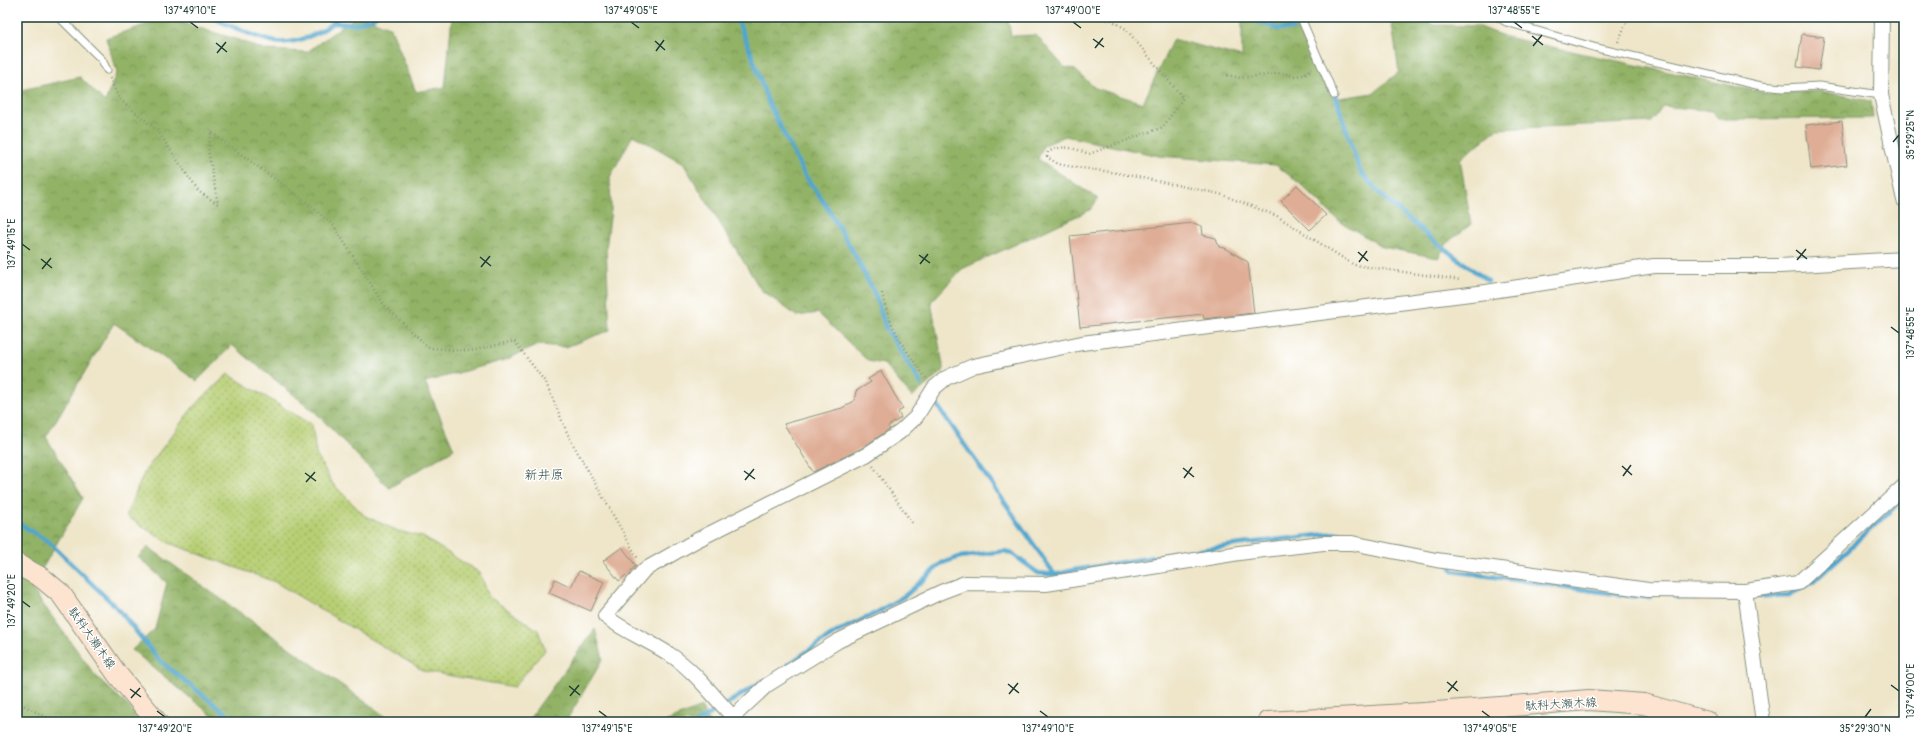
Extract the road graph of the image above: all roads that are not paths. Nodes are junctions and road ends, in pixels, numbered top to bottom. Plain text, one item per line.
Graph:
1 (59, 17) edge
2 (1288, 17) edge
3 (1498, 17) edge
4 (1882, 17) edge
5 (1304, 18) edge
6 (107, 70) dead end
7 (1334, 95) dead end
8 (1881, 95) junction
9 (1904, 200) edge
10 (1904, 259) edge
11 (1904, 486) edge
12 (17, 564) edge
13 (1745, 591) junction
14 (732, 720) edge
15 (157, 722) edge
16 (1267, 722) edge
17 (1708, 722) edge
18 (1763, 722) edge

1 - 6 lane
2 - 5 lane
3 - 8 lane
4 - 8 street
5 - 7 lane
8 - 9 street
10 - 14 street
11 - 13 street
12 - 15 main road, 駄科大瀬木線
13 - 14 street
13 - 18 street
16 - 17 main road, 駄科大瀬木線

